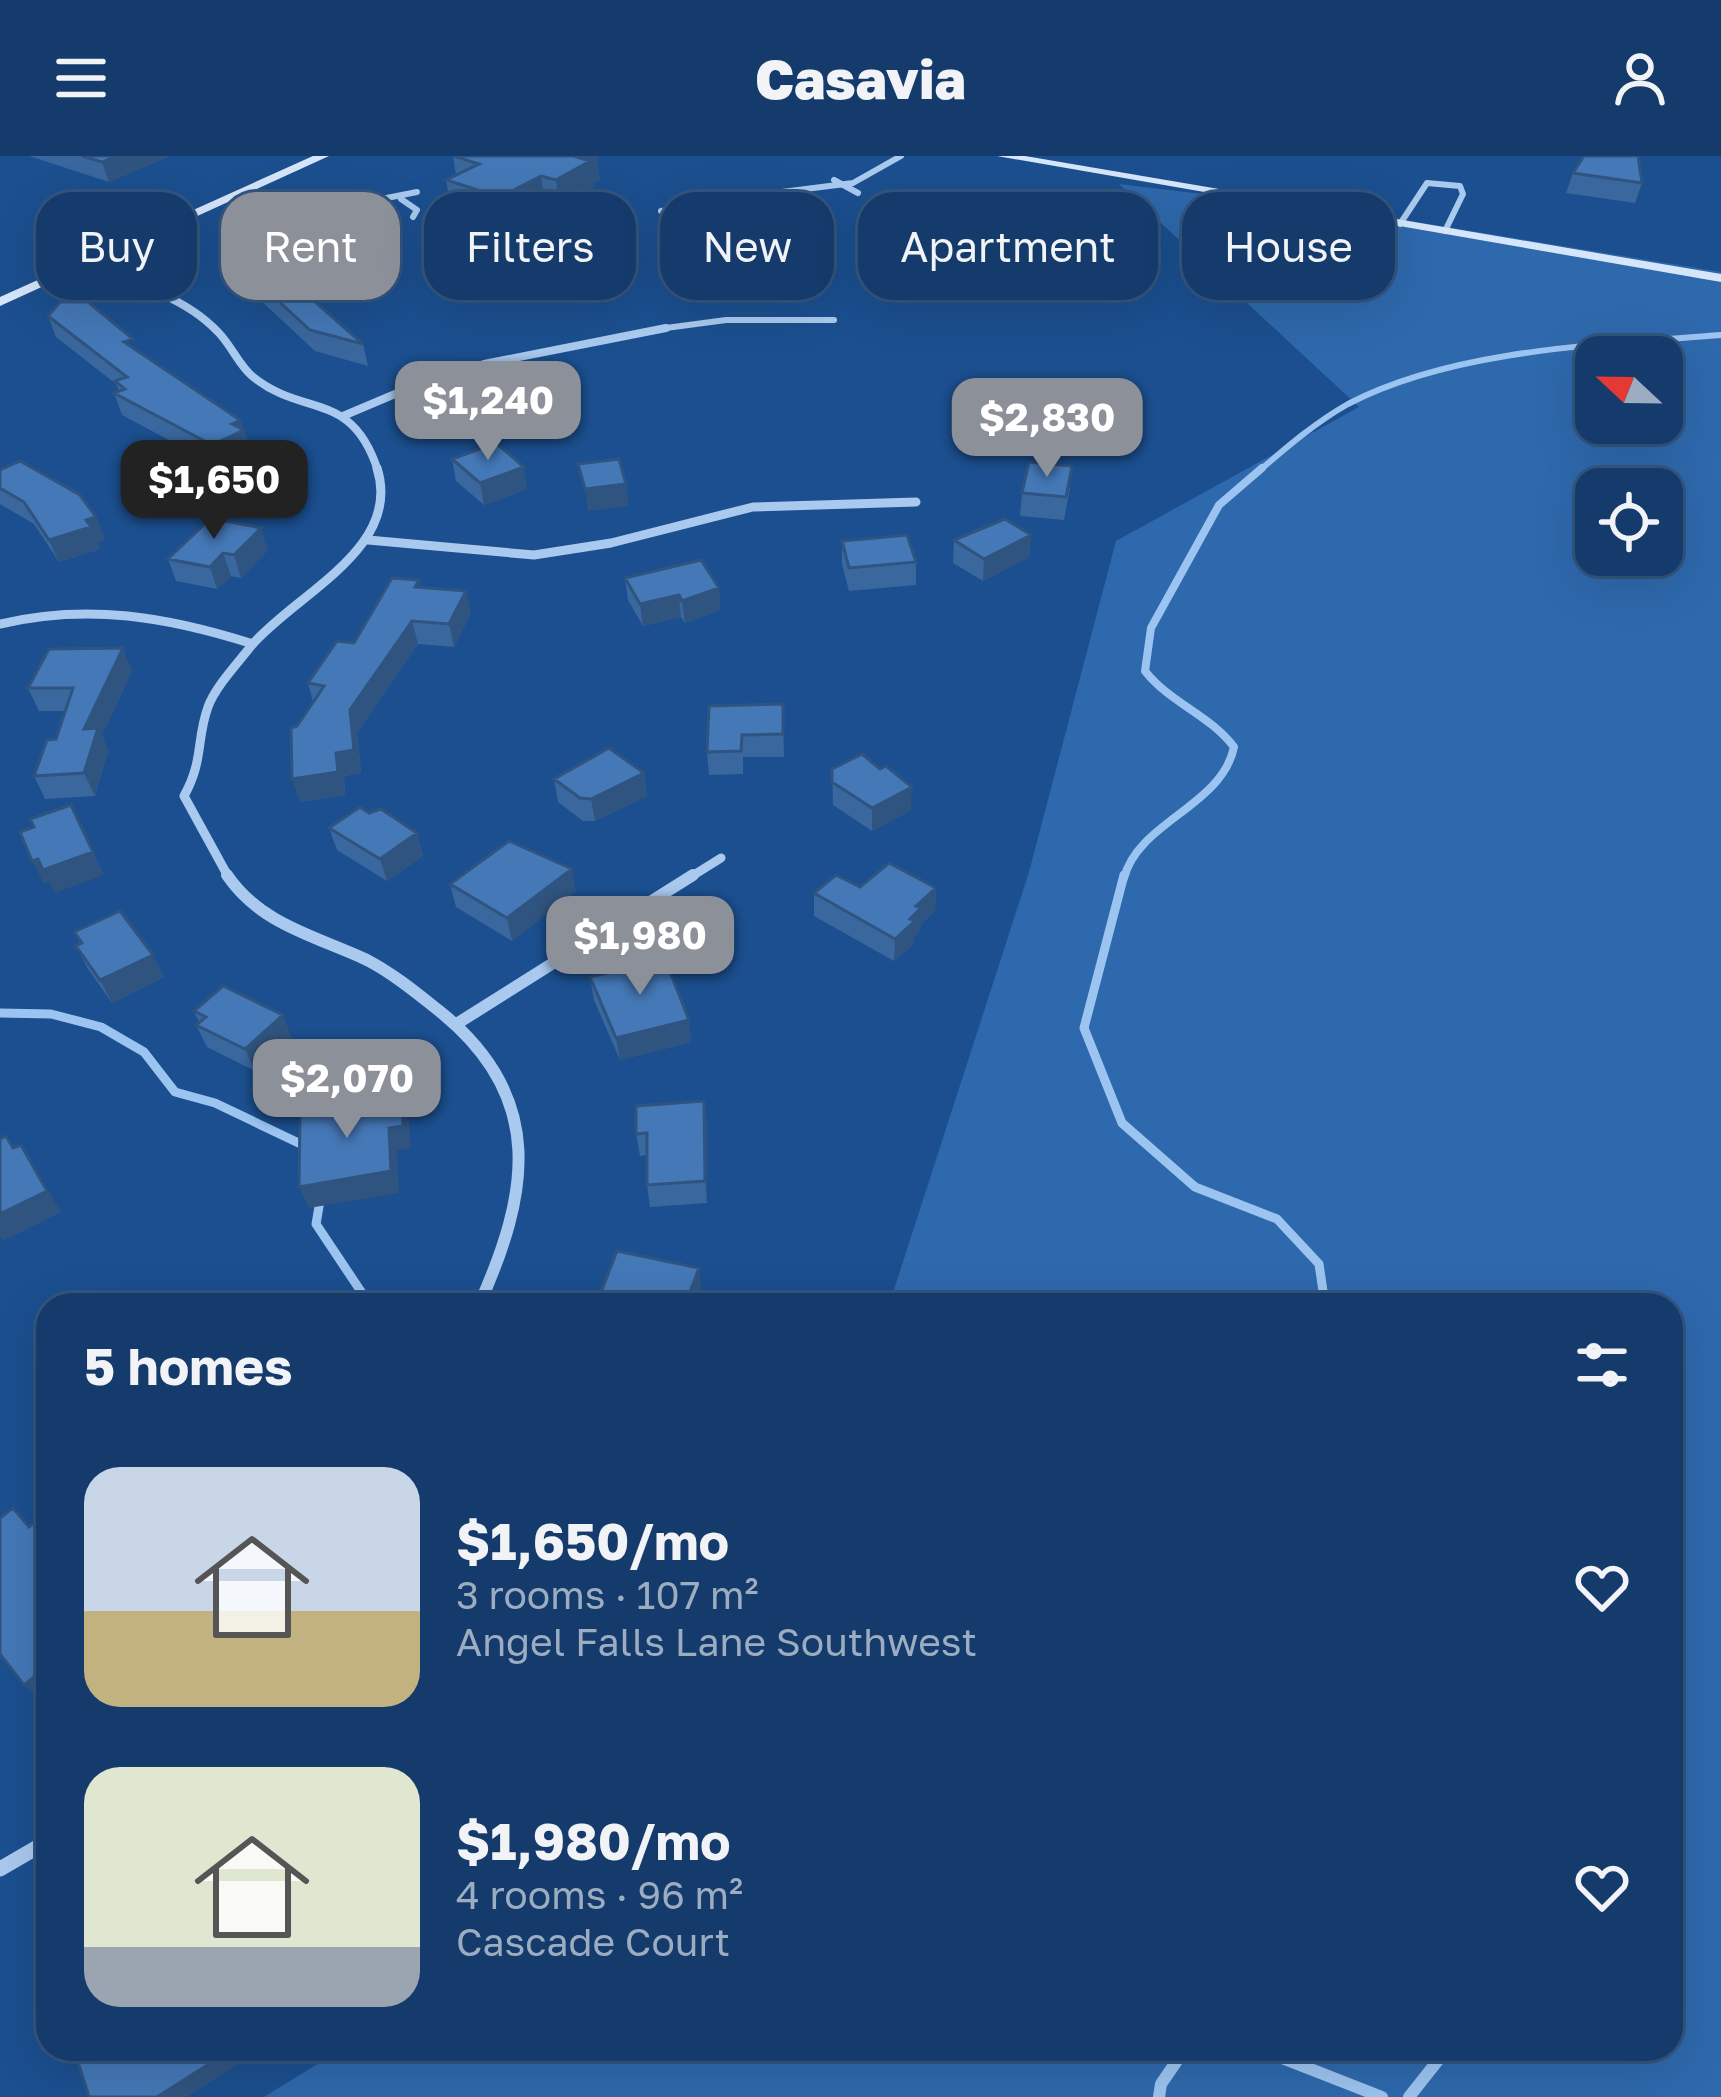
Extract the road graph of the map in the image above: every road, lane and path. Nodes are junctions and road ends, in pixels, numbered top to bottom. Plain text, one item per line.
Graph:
1 (323, 156) edge
2 (901, 156) edge
3 (1003, 156) edge
4 (834, 179) dead end
5 (847, 186) junction
6 (417, 192) dead end
7 (788, 192) edge
8 (858, 193) dead end
9 (401, 199) joint
10 (197, 214) edge
11 (413, 217) dead end
12 (1400, 224) junction
13 (1445, 231) junction
14 (1721, 278) edge
15 (36, 286) edge
16 (173, 300) edge
17 (0, 302) edge
18 (834, 320) dead end
19 (666, 328) joint
20 (343, 416) junction
21 (916, 502) dead end
22 (368, 540) junction
23 (1, 621) edge
24 (253, 644) junction
25 (721, 858) dead end
26 (458, 1023) junction
27 (485, 1293) edge
28 (36, 1848) edge
29 (0, 1868) edge

1 - 10 street
2 - 5 lane
3 - 12 street
4 - 5 lane
5 - 7 lane
5 - 8 lane
6 - 9 lane
9 - 11 lane
12 - 13 street
12 - 13 lane
13 - 14 street
15 - 17 street
16 - 20 street
18 - 19 lane
19 - 20 street
20 - 22 street
21 - 22 street
22 - 24 street
23 - 24 street
24 - 26 street
25 - 26 street
26 - 27 street
28 - 29 street

